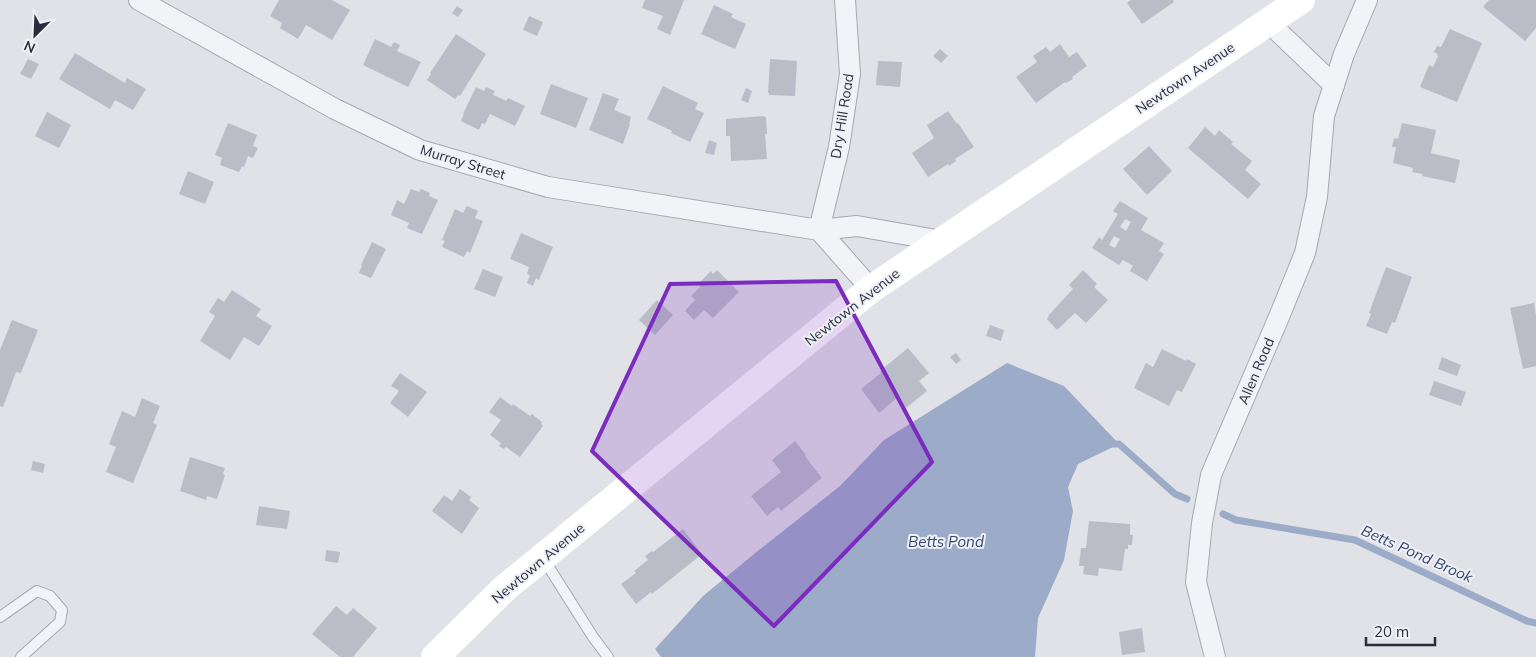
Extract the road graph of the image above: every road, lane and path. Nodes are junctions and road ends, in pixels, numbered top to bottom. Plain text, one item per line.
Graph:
1 (139, 0) edge
2 (845, 0) edge
3 (1300, 0) edge
4 (1367, 0) edge
5 (1268, 22) junction
6 (1334, 85) junction
7 (819, 230) junction
8 (942, 241) junction
9 (871, 289) junction
10 (543, 557) junction
11 (0, 617) edge
12 (21, 657) edge
13 (435, 657) edge
14 (608, 657) edge
15 (1215, 657) edge

1 - 7 street, Murray Street
2 - 7 street, Dry Hill Road
3 - 5 main road, Newtown Avenue
4 - 6 street, Allen Road
5 - 6 street
5 - 8 main road, Newtown Avenue
6 - 15 street, Allen Road
7 - 8 street, Murray Street
7 - 9 street
8 - 9 main road, Newtown Avenue
9 - 10 main road, Newtown Avenue
10 - 13 main road, Newtown Avenue
10 - 14 lane
11 - 12 lane

